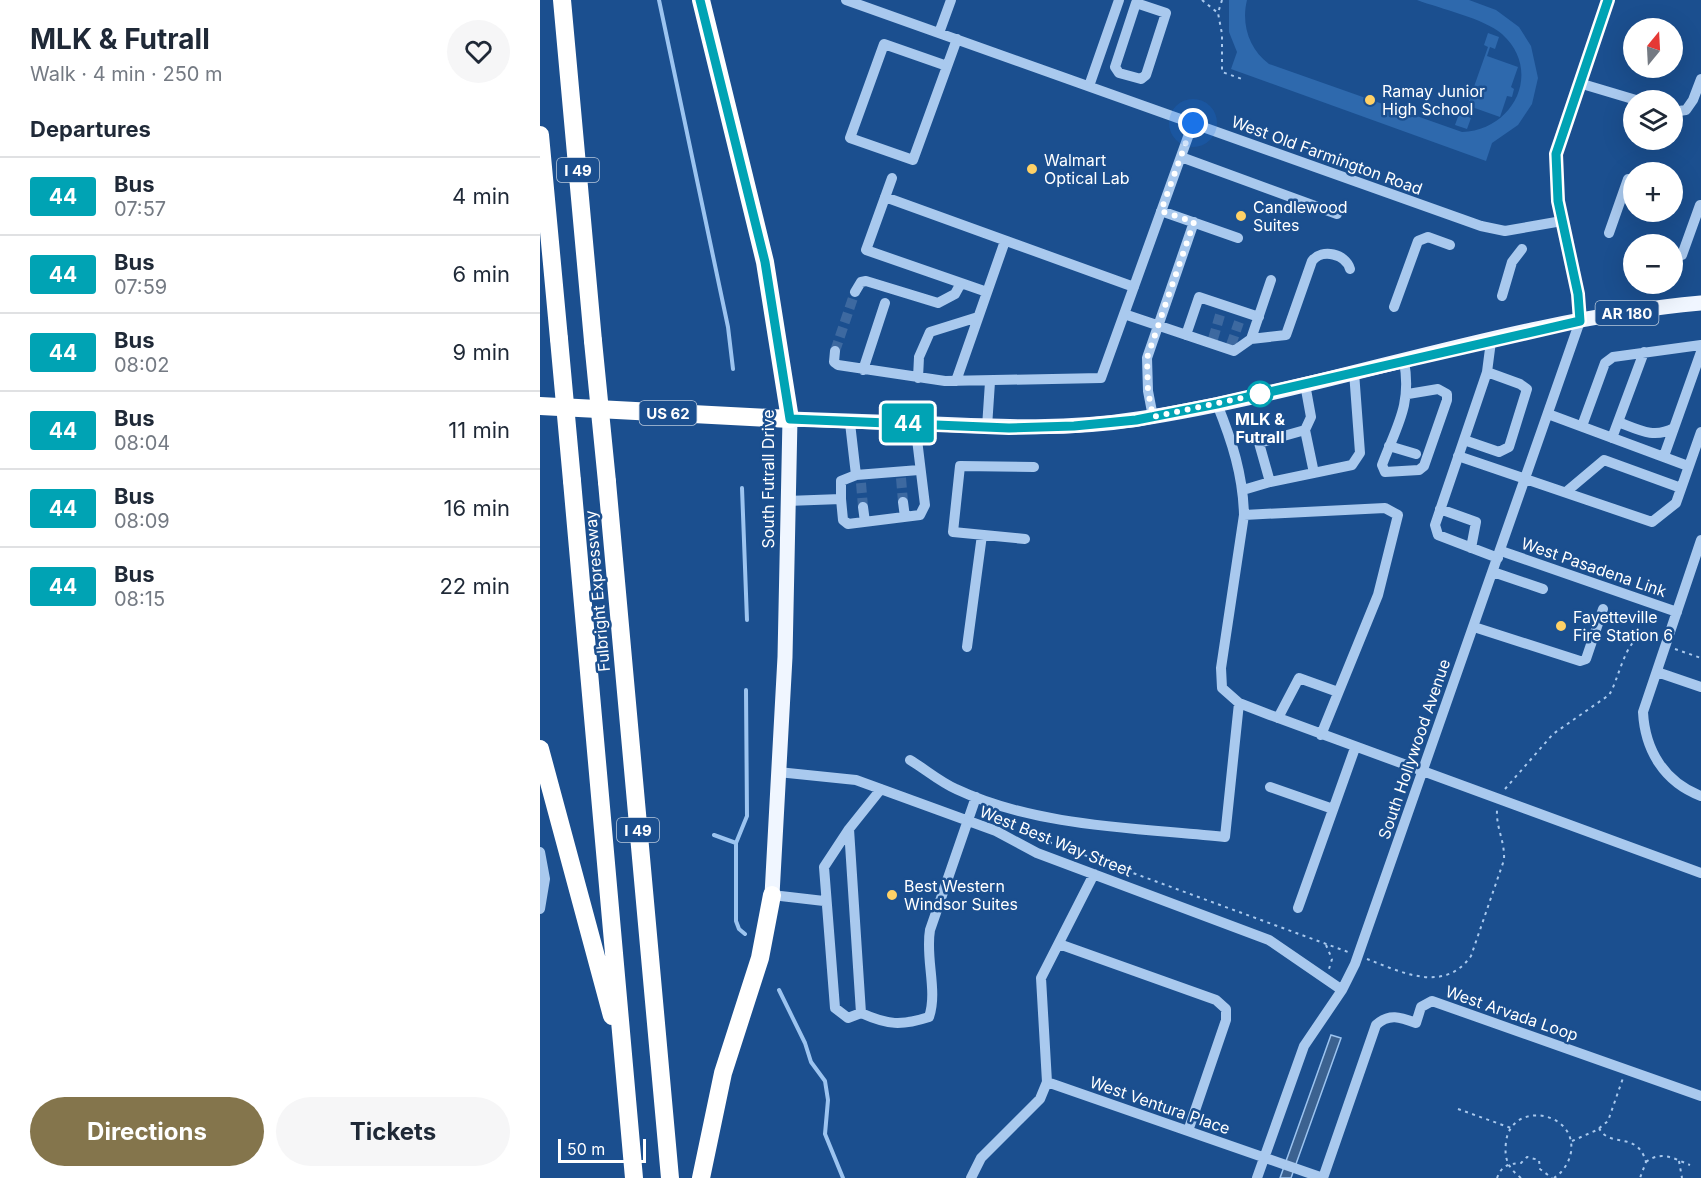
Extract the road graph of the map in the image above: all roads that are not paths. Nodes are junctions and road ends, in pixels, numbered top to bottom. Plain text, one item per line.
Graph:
1 (562, 0) edge
2 (700, 0) edge
3 (846, 0) edge
4 (951, 0) edge
5 (1119, 0) edge
6 (1608, 0) edge
7 (1136, 1) edge
8 (862, 3) edge
9 (939, 33) junction
10 (957, 39) junction
11 (1104, 43) junction
12 (1120, 48) junction
13 (947, 66) junction
14 (1128, 77) junction
15 (1701, 79) edge
16 (1579, 83) junction
17 (1089, 86) junction
18 (1623, 96) edge
19 (1121, 98) junction
20 (1683, 110) edge
21 (1193, 123) junction
22 (540, 135) edge
23 (1181, 157) junction
24 (892, 178) dead end
25 (1623, 193) edge
26 (885, 197) junction
27 (1700, 205) edge
28 (1161, 211) junction
29 (1337, 214) dead end
30 (1563, 221) junction
31 (1194, 222) junction
32 (1609, 233) dead end
33 (1238, 238) dead end
34 (1005, 241) junction
35 (1450, 245) dead end
36 (1522, 249) dead end
37 (1683, 252) edge
38 (1350, 270) dead end
39 (1271, 280) dead end
40 (961, 283) junction
41 (1134, 287) junction
42 (855, 292) dead end
43 (987, 292) junction
44 (1502, 296) dead end
45 (885, 303) dead end
46 (1701, 303) edge
47 (1395, 307) dead end
48 (1124, 314) junction
49 (978, 317) junction
50 (1259, 317) junction
51 (1580, 321) junction
52 (1158, 325) junction
53 (1186, 335) junction
54 (1251, 339) junction
55 (1491, 341) junction
56 (1701, 345) edge
57 (835, 351) dead end
58 (1644, 352) junction
59 (1701, 352) edge
60 (1404, 361) junction
61 (863, 370) junction
62 (1354, 372) junction
63 (1487, 372) junction
64 (918, 378) junction
65 (956, 381) junction
66 (990, 382) junction
67 (1305, 384) junction
68 (1408, 394) junction
69 (1217, 404) junction
70 (540, 406) edge
71 (1548, 414) junction
72 (1153, 417) junction
73 (790, 419) junction
74 (1618, 422) junction
75 (850, 423) junction
76 (915, 423) junction
77 (1582, 426) junction
78 (987, 427) junction
79 (1674, 428) junction
80 (1305, 430) junction
81 (1701, 432) edge
82 (1612, 438) junction
83 (1464, 440) junction
84 (1389, 446) junction
85 (1416, 454) dead end
86 (1458, 456) junction
87 (1664, 456) junction
88 (1688, 466) junction
89 (1034, 467) dead end
90 (919, 470) junction
91 (1314, 473) junction
92 (859, 478) junction
93 (1526, 478) junction
94 (1270, 482) junction
95 (1681, 488) junction
96 (1243, 490) junction
97 (1566, 492) junction
98 (841, 499) junction
99 (787, 501) junction
100 (903, 502) tunnel mouth
101 (863, 507) tunnel mouth
102 (1440, 509) junction
103 (1244, 515) junction
104 (905, 517) junction
105 (865, 522) junction
106 (982, 535) junction
107 (1025, 539) dead end
108 (1701, 540) edge
109 (1471, 548) junction
110 (1500, 555) junction
111 (1493, 572) junction
112 (1543, 589) dead end
113 (1603, 609) dead end
114 (1677, 612) junction
115 (1474, 627) junction
116 (967, 647) dead end
117 (1657, 672) junction
118 (1701, 687) edge
119 (1338, 692) junction
120 (1239, 703) junction
121 (1278, 718) junction
122 (1321, 735) junction
123 (1355, 748) junction
124 (540, 749) edge
125 (910, 760) dead end
126 (778, 772) junction
127 (1421, 773) junction
128 (1270, 787) dead end
129 (881, 789) junction
130 (1701, 796) edge
131 (976, 797) junction
132 (1333, 809) junction
133 (969, 821) junction
134 (849, 829) junction
135 (540, 852) edge
136 (1701, 873) edge
137 (1094, 874) junction
138 (772, 895) junction
139 (824, 901) junction
140 (1298, 908) dead end
141 (540, 909) edge
142 (1059, 944) junction
143 (1342, 990) junction
144 (861, 1013) junction
145 (625, 1065) junction
146 (1047, 1082) junction
147 (1701, 1096) edge
148 (1188, 1131) junction
149 (1264, 1157) junction
150 (634, 1178) edge
151 (670, 1178) edge
152 (701, 1178) edge
153 (971, 1178) edge
154 (1257, 1178) edge
155 (1323, 1178) edge

1 - 151 highway, Fulbright Expressway / I 49, bridge
2 - 73 highway, South Futrall Drive
3 - 8 street, West Old Farmington Road
4 - 9 street
5 - 11 street
6 - 16 street
7 - 12 street
7 - 14 street
8 - 9 street, West Old Farmington Road
9 - 10 street, West Old Farmington Road
10 - 13 street
10 - 17 street, West Old Farmington Road
11 - 12 street
11 - 17 street
12 - 14 street
13 - 13 street
14 - 19 street
15 - 20 street
16 - 18 street
16 - 30 street
17 - 19 street, West Old Farmington Road
19 - 21 street, West Old Farmington Road
21 - 23 street
21 - 30 street, West Old Farmington Road
22 - 145 highway, Fulbright Expressway / I 49, bridge
23 - 28 street
23 - 29 street
24 - 26 street
25 - 32 street
26 - 34 street
26 - 40 street
27 - 37 street
28 - 31 street
28 - 41 street
30 - 51 street
31 - 33 street
31 - 52 street
34 - 41 street
34 - 43 street
35 - 47 street
36 - 44 street
38 - 54 street
39 - 50 street
40 - 42 street
40 - 43 street
41 - 48 street
43 - 49 street
45 - 61 street
46 - 51 main road, AR 180
48 - 52 street
48 - 66 street
49 - 64 street
49 - 65 street
50 - 53 street
50 - 54 street
51 - 55 main road, AR 180
51 - 71 street, South Hollywood Avenue
52 - 53 street
52 - 72 street
53 - 54 street
55 - 60 main road, AR 180
55 - 63 street
56 - 58 street
57 - 61 street
58 - 74 street
58 - 77 street
59 - 79 street
60 - 62 main road, AR 180
60 - 68 street
61 - 64 street
62 - 67 main road, AR 180
62 - 91 street
63 - 83 street
63 - 83 street
64 - 65 street
65 - 66 street
66 - 78 street
67 - 69 main road, AR 180
67 - 80 street
68 - 84 street
68 - 84 street
69 - 72 main road, AR 180
69 - 96 street
70 - 73 highway, US 62
71 - 77 street
71 - 93 street, South Hollywood Avenue
72 - 78 main road, AR 180
73 - 75 main road, AR 180
73 - 99 main road, South Futrall Drive
74 - 79 street
74 - 82 street
75 - 76 main road, AR 180
75 - 92 street
76 - 78 main road, AR 180
76 - 90 street
77 - 82 street
79 - 87 street
80 - 91 street
80 - 94 street
81 - 88 street
82 - 87 street
83 - 86 street
84 - 85 street
86 - 93 street
86 - 102 street
87 - 88 street
88 - 95 street
89 - 106 street
90 - 92 street
90 - 104 street
91 - 94 street
92 - 98 street
93 - 97 street
93 - 110 street, South Hollywood Avenue
94 - 96 street
95 - 97 street
95 - 97 street
96 - 103 street
98 - 99 street
98 - 105 street
99 - 126 main road, South Futrall Drive
100 - 104 street
101 - 105 street
102 - 109 street, West Pasadena Link
102 - 109 street
103 - 119 street
103 - 120 street
104 - 105 street
106 - 107 street
106 - 116 street
108 - 114 street
109 - 110 street, West Pasadena Link
110 - 111 street, South Hollywood Avenue
110 - 114 street, West Pasadena Link
111 - 112 street
111 - 115 street, South Hollywood Avenue
113 - 115 street
114 - 117 street
115 - 127 street, South Hollywood Avenue
117 - 118 street
117 - 130 street
119 - 121 street
119 - 122 street
120 - 121 street
120 - 131 street
121 - 122 street
122 - 123 street
123 - 127 street
123 - 132 street
124 - 145 highway
125 - 131 street
126 - 129 street, West Best Way Street
126 - 138 main road, South Futrall Drive
127 - 136 street
127 - 143 street, South Hollywood Avenue
128 - 132 street
129 - 133 street, West Best Way Street
129 - 134 street
131 - 133 street
132 - 140 street
133 - 137 street, West Best Way Street
133 - 144 street
134 - 139 street
134 - 144 street
135 - 141 street
137 - 142 street
137 - 143 street, West Best Way Street
138 - 139 street
138 - 152 highway
139 - 144 street
142 - 146 street
142 - 148 street
143 - 149 street, South Hollywood Avenue
145 - 150 highway, Fulbright Expressway / I 49
146 - 148 street, West Ventura Place
146 - 153 street
147 - 155 street, West Arvada Loop
148 - 149 street, West Ventura Place
149 - 154 street, South Hollywood Avenue
149 - 155 street, West Arvada Loop

